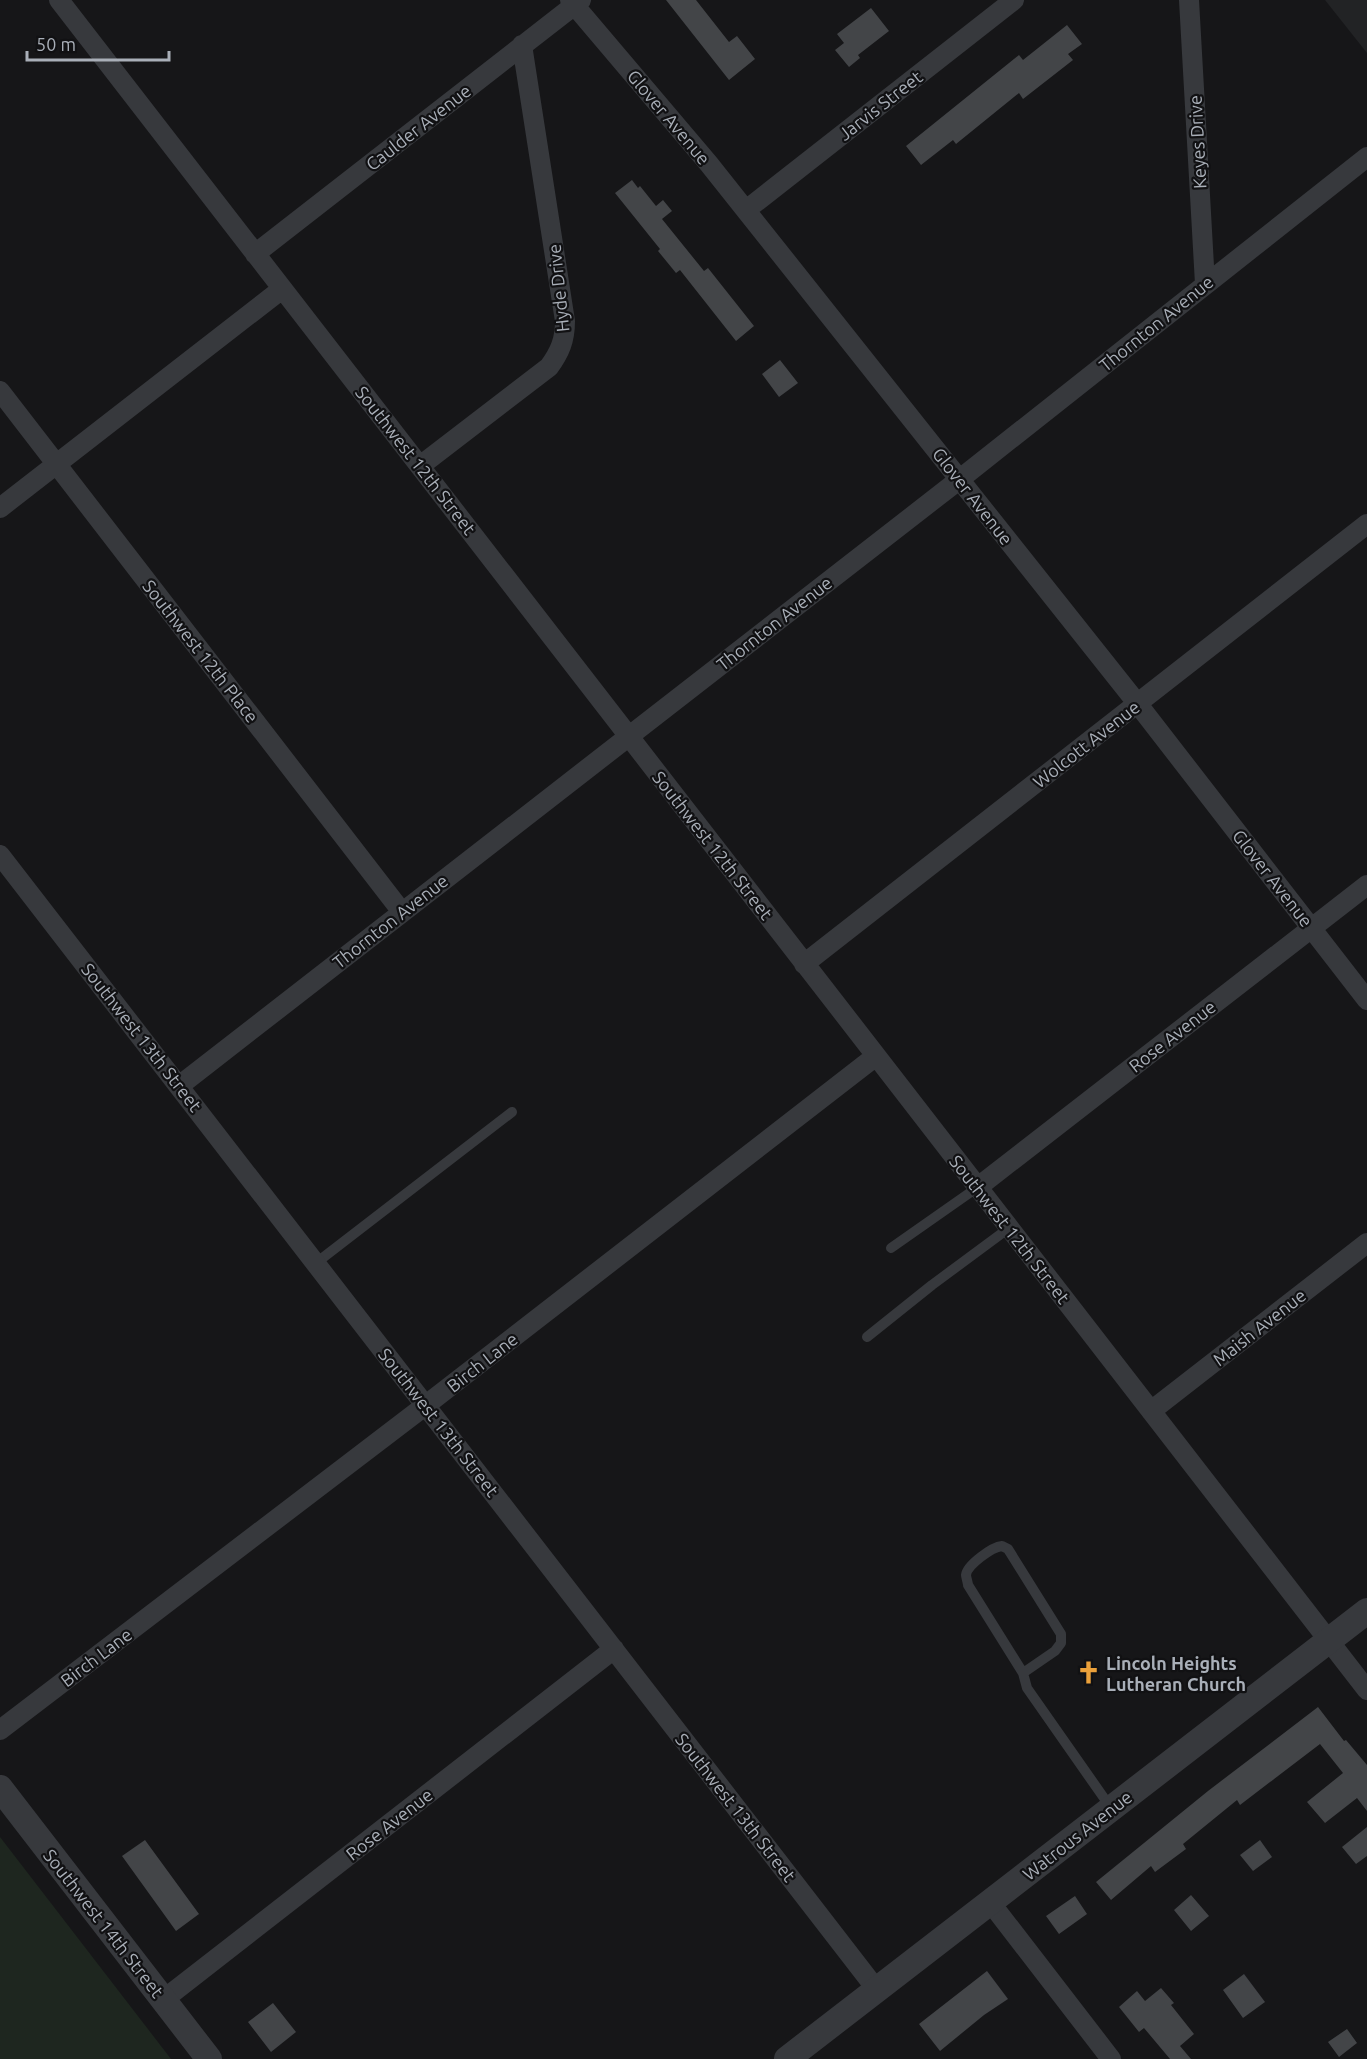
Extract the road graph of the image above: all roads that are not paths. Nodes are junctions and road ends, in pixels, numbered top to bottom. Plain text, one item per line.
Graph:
1 (59, 0) edge
2 (1014, 0) edge
3 (1189, 0) edge
4 (575, 2) edge
5 (522, 45) junction
6 (1367, 157) edge
7 (746, 210) junction
8 (255, 254) junction
9 (1205, 284) junction
10 (282, 289) junction
11 (0, 391) edge
12 (57, 464) junction
13 (420, 466) junction
14 (960, 479) junction
15 (0, 508) edge
16 (1367, 524) edge
17 (1137, 703) junction
18 (628, 735) junction
19 (0, 855) edge
20 (1367, 885) edge
21 (402, 912) junction
22 (1312, 928) junction
23 (804, 964) junction
24 (1367, 1000) edge
25 (876, 1056) junction
26 (179, 1086) junction
27 (512, 1112) dead end
28 (978, 1187) junction
29 (1009, 1228) junction
30 (1367, 1243) edge
31 (891, 1248) dead end
32 (316, 1263) junction
33 (867, 1337) dead end
34 (426, 1406) junction
35 (1151, 1411) junction
36 (1367, 1611) edge
37 (1329, 1641) junction
38 (614, 1649) junction
39 (1023, 1672) junction
40 (1367, 1690) edge
41 (0, 1730) edge
42 (0, 1788) edge
43 (1112, 1809) junction
44 (990, 1902) junction
45 (877, 1990) junction
46 (163, 2000) junction
47 (209, 2059) edge
48 (787, 2059) edge
49 (1111, 2059) edge

1 - 8 street, Southwest 12th Street
2 - 7 street, Jarvis Street
3 - 9 street, Keyes Drive
4 - 5 street, Caulder Avenue
4 - 7 street, Glover Avenue
5 - 8 street, Caulder Avenue
5 - 13 street, Hyde Drive
6 - 9 street, Thornton Avenue
7 - 14 street, Glover Avenue
8 - 10 street, Southwest 12th Street
9 - 14 street, Thornton Avenue
10 - 12 street
10 - 13 street, Southwest 12th Street
11 - 12 street, Southwest 12th Place
12 - 15 street
12 - 21 street, Southwest 12th Place
13 - 18 street, Southwest 12th Street
14 - 17 street, Glover Avenue
14 - 18 street, Thornton Avenue
16 - 17 street, Wolcott Avenue
17 - 22 street, Glover Avenue
17 - 23 street, Wolcott Avenue
18 - 21 street, Thornton Avenue
18 - 23 street, Southwest 12th Street
19 - 26 street, Southwest 13th Street
20 - 22 street, Rose Avenue
21 - 26 street, Thornton Avenue
22 - 24 street, Glover Avenue
22 - 28 street, Rose Avenue
23 - 25 street, Southwest 12th Street
25 - 28 street, Southwest 12th Street
25 - 34 street, Birch Lane
26 - 32 street, Southwest 13th Street
27 - 32 lane
28 - 29 street, Southwest 12th Street
28 - 31 lane
29 - 33 lane
29 - 35 street, Southwest 12th Street
30 - 35 street, Maish Avenue
32 - 34 street, Southwest 13th Street
34 - 38 street, Southwest 13th Street
34 - 41 street, Birch Lane
35 - 37 street, Southwest 12th Street
36 - 37 street, Watrous Avenue
37 - 40 street, Southwest 12th Street
37 - 43 street, Watrous Avenue
38 - 45 street, Southwest 13th Street
38 - 46 street, Rose Avenue
39 - 39 lane
39 - 43 lane
42 - 46 street, Southwest 14th Street
43 - 44 street, Watrous Avenue
44 - 45 street, Watrous Avenue
44 - 49 street
45 - 48 street, Watrous Avenue
46 - 47 street, Southwest 14th Street

